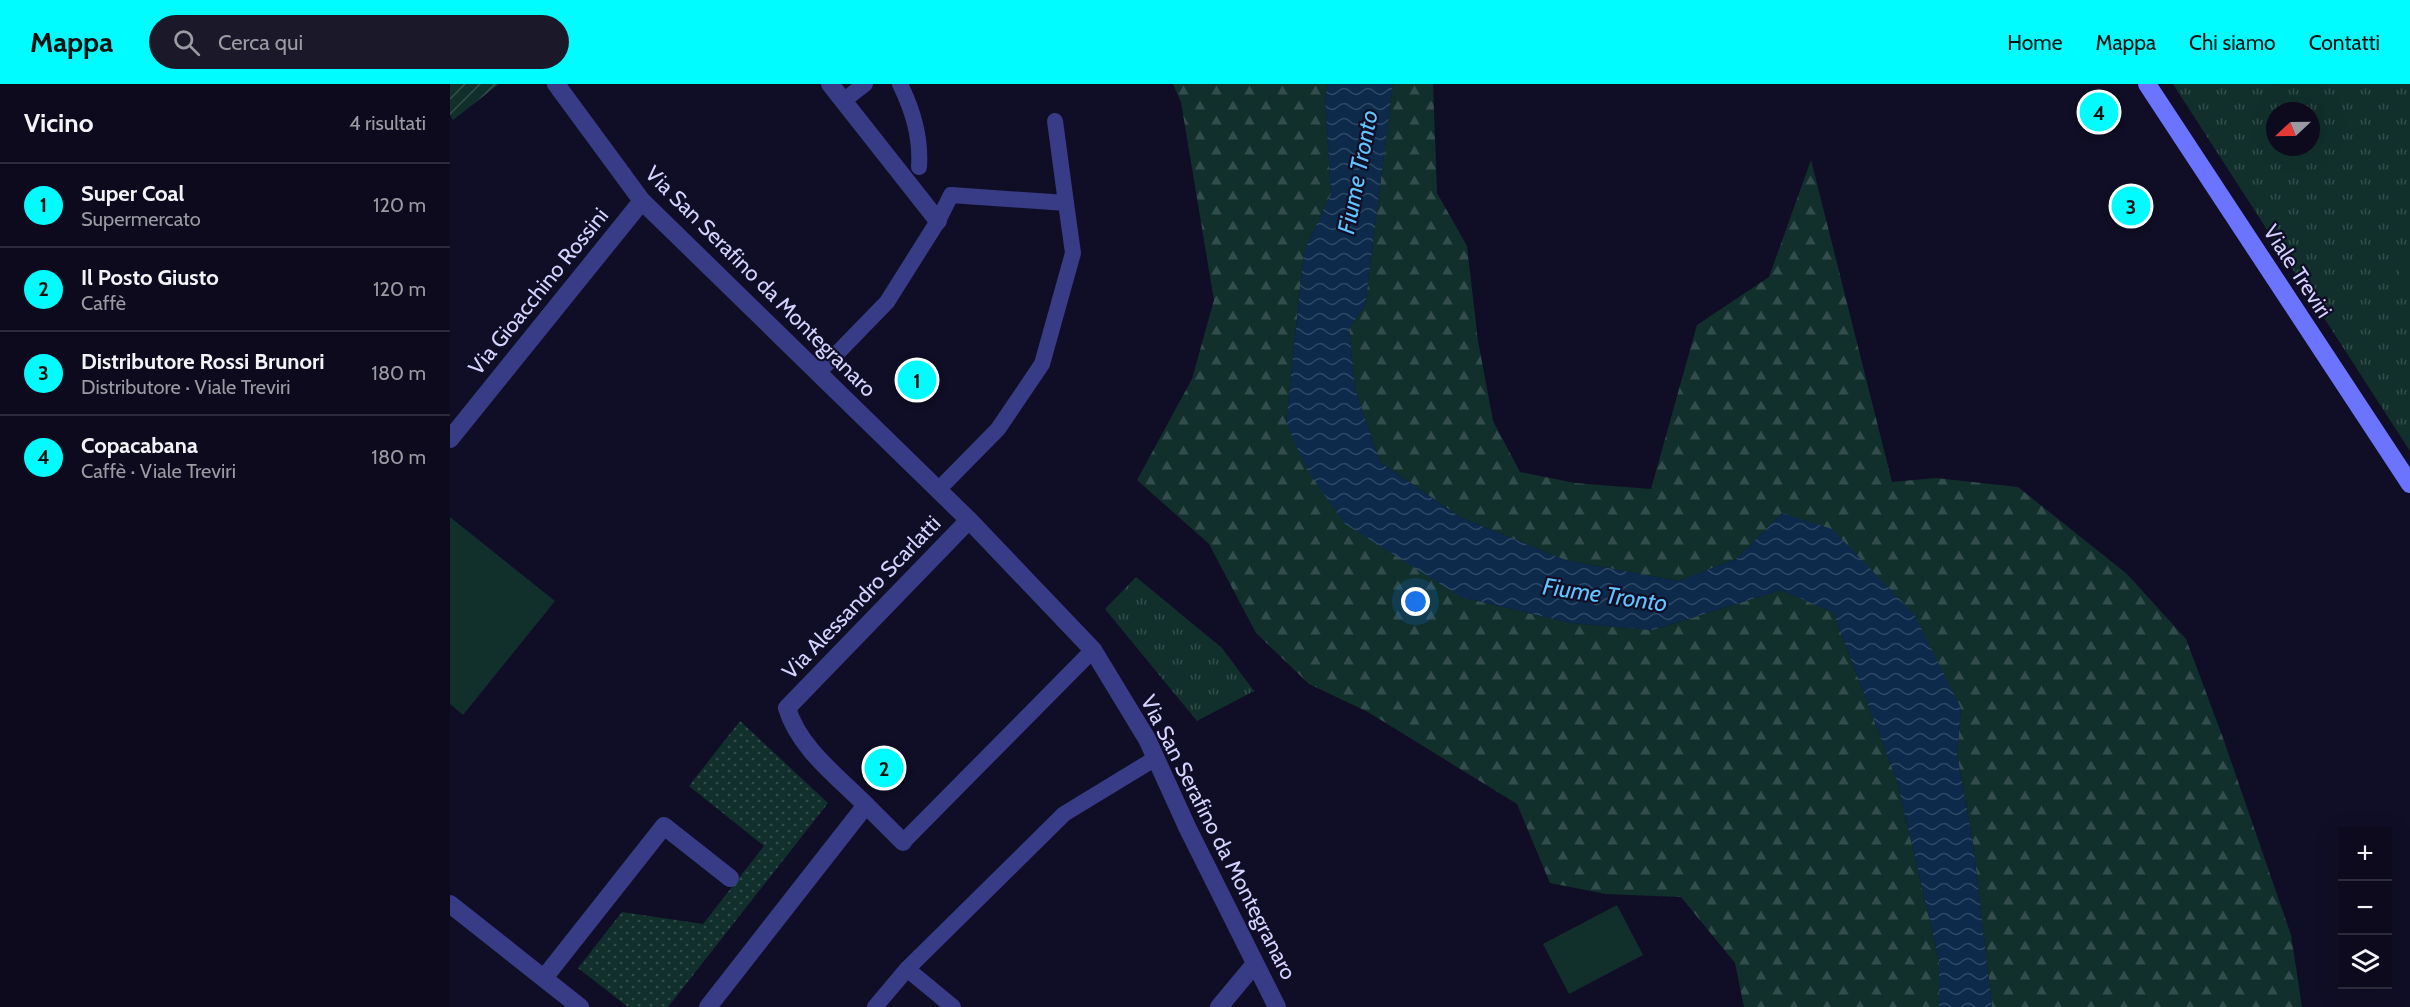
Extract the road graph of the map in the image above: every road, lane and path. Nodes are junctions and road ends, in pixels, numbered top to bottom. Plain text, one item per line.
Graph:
1 (556, 84) edge
2 (830, 84) edge
3 (865, 84) edge
4 (900, 84) edge
5 (2147, 84) edge
6 (843, 101) junction
7 (1055, 121) dead end
8 (919, 167) dead end
9 (642, 201) junction
10 (1066, 203) junction
11 (938, 221) junction
12 (818, 373) junction
13 (450, 439) edge
14 (2410, 484) edge
15 (938, 490) junction
16 (969, 520) junction
17 (1093, 650) junction
18 (1156, 758) junction
19 (866, 804) junction
20 (903, 842) joint
21 (730, 878) dead end
22 (450, 904) edge
23 (1254, 965) junction
24 (907, 969) junction
25 (544, 978) junction
26 (580, 1007) edge
27 (708, 1007) edge
28 (875, 1007) edge
29 (953, 1007) edge
30 (1219, 1007) edge
31 (1277, 1007) edge

1 - 9 street, Via San Serafino da Montegranaro
2 - 6 street
3 - 6 lane
4 - 8 lane
5 - 14 street, Viale Treviri
6 - 11 street
7 - 10 lane
9 - 12 street, Via San Serafino da Montegranaro
9 - 13 street, Via Gioacchino Rossini
10 - 11 lane
10 - 15 lane
11 - 12 lane
12 - 15 street, Via San Serafino da Montegranaro
15 - 16 street, Via San Serafino da Montegranaro
16 - 17 street, Via San Serafino da Montegranaro
16 - 19 street, Via Alessandro Scarlatti
17 - 18 street, Via San Serafino da Montegranaro
17 - 20 lane
18 - 23 street, Via San Serafino da Montegranaro
18 - 24 lane
19 - 20 street
19 - 27 street
21 - 25 street
22 - 25 street
23 - 30 street
23 - 31 street, Via San Serafino da Montegranaro
24 - 28 lane
24 - 29 lane
25 - 26 street

